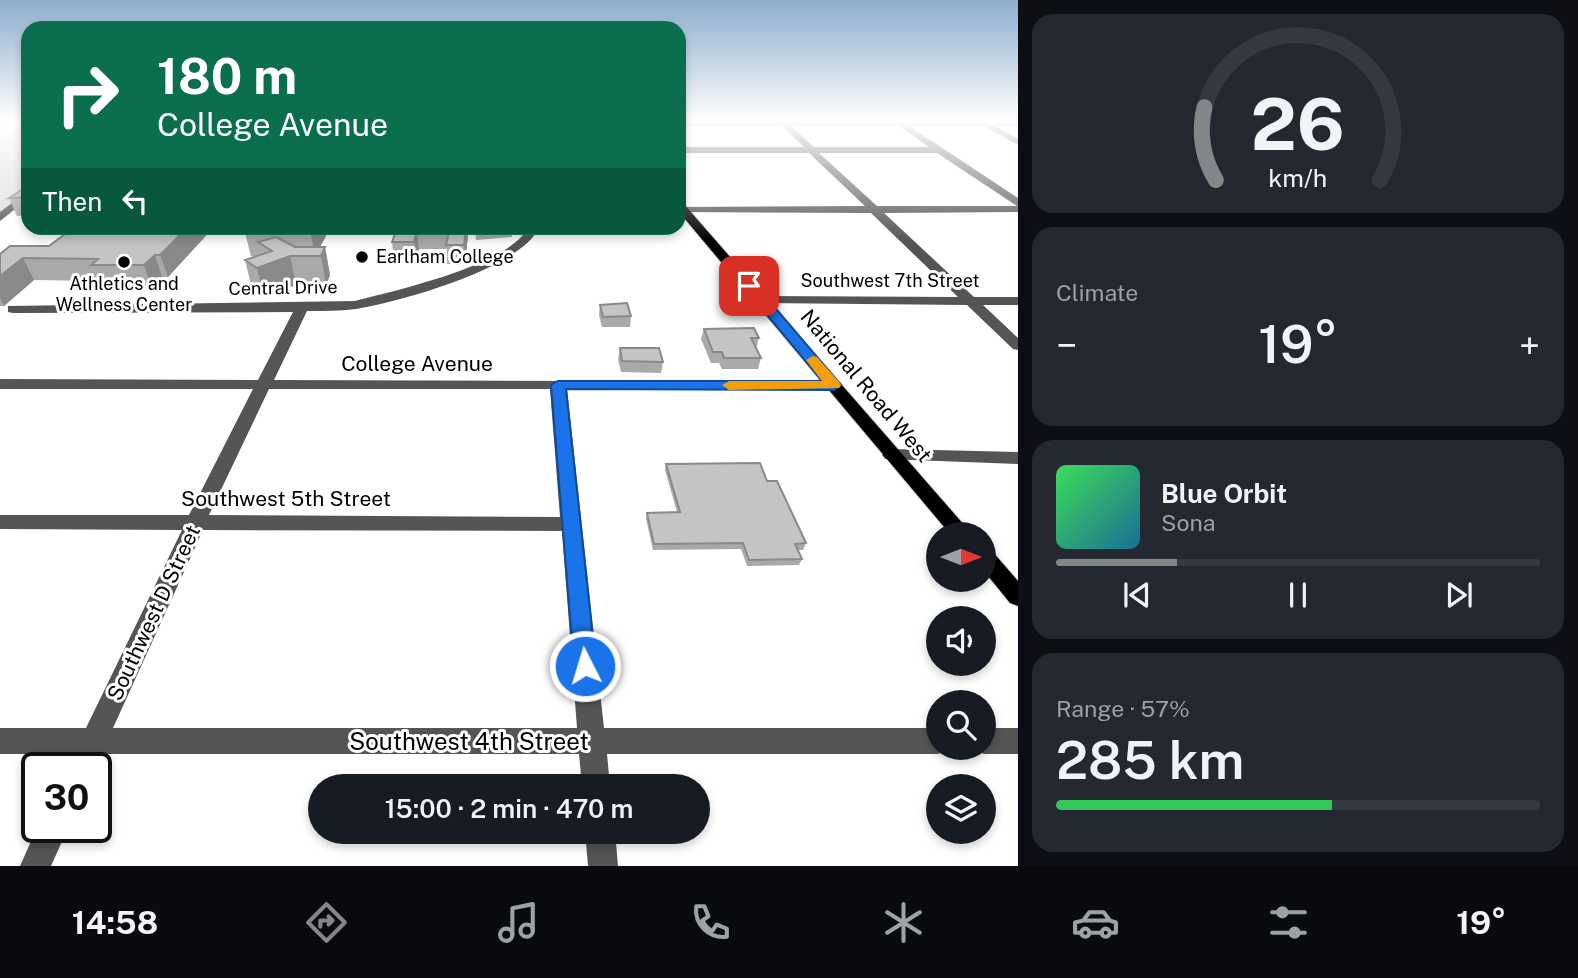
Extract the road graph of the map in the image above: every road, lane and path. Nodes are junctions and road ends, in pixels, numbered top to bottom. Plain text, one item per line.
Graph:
1 (823, 161) edge
2 (955, 161) edge
3 (21, 200) edge
4 (1018, 203) edge
5 (686, 207) edge
6 (874, 209) junction
7 (1018, 209) edge
8 (686, 213) edge
9 (0, 219) edge
10 (529, 235) edge
11 (761, 300) junction
12 (970, 301) junction
13 (1018, 301) edge
14 (302, 308) junction
15 (13, 309) dead end
16 (1018, 346) edge
17 (0, 384) edge
18 (263, 385) junction
19 (558, 385) junction
20 (834, 385) junction
21 (891, 455) junction
22 (1018, 457) edge
23 (0, 522) edge
24 (951, 522) edge
25 (196, 523) junction
26 (572, 524) junction
27 (996, 567) edge
28 (1010, 578) edge
29 (1018, 597) edge
30 (0, 741) edge
31 (926, 741) edge
32 (996, 741) edge
33 (1018, 741) edge
34 (93, 742) junction
35 (592, 742) junction
36 (88, 752) edge
37 (595, 774) edge
38 (46, 843) edge
39 (601, 844) edge
40 (35, 866) edge
41 (603, 866) edge

1 - 6 street
2 - 4 street
3 - 9 street
5 - 6 street
6 - 7 street
6 - 12 street
8 - 11 main road, National Road West
10 - 14 street, Central Drive
11 - 12 street, Southwest 7th Street
11 - 20 main road, National Road West
12 - 13 street, Southwest 7th Street
12 - 16 street
14 - 15 street, Central Drive
14 - 18 street, Southwest D Street
17 - 18 street, College Avenue
18 - 19 street, College Avenue
18 - 25 street, Southwest D Street
19 - 20 street, College Avenue
19 - 26 street
20 - 21 main road, National Road West
21 - 22 street
21 - 24 main road, National Road West
23 - 25 street, Southwest 5th Street
25 - 26 street, Southwest 5th Street
25 - 34 street, Southwest D Street
26 - 35 street
27 - 28 main road
28 - 29 main road
30 - 34 street, Southwest 4th Street
31 - 35 street, Southwest 4th Street
32 - 33 street
34 - 35 street, Southwest 4th Street
34 - 36 street, Southwest D Street
35 - 37 street
38 - 40 street
39 - 41 street

